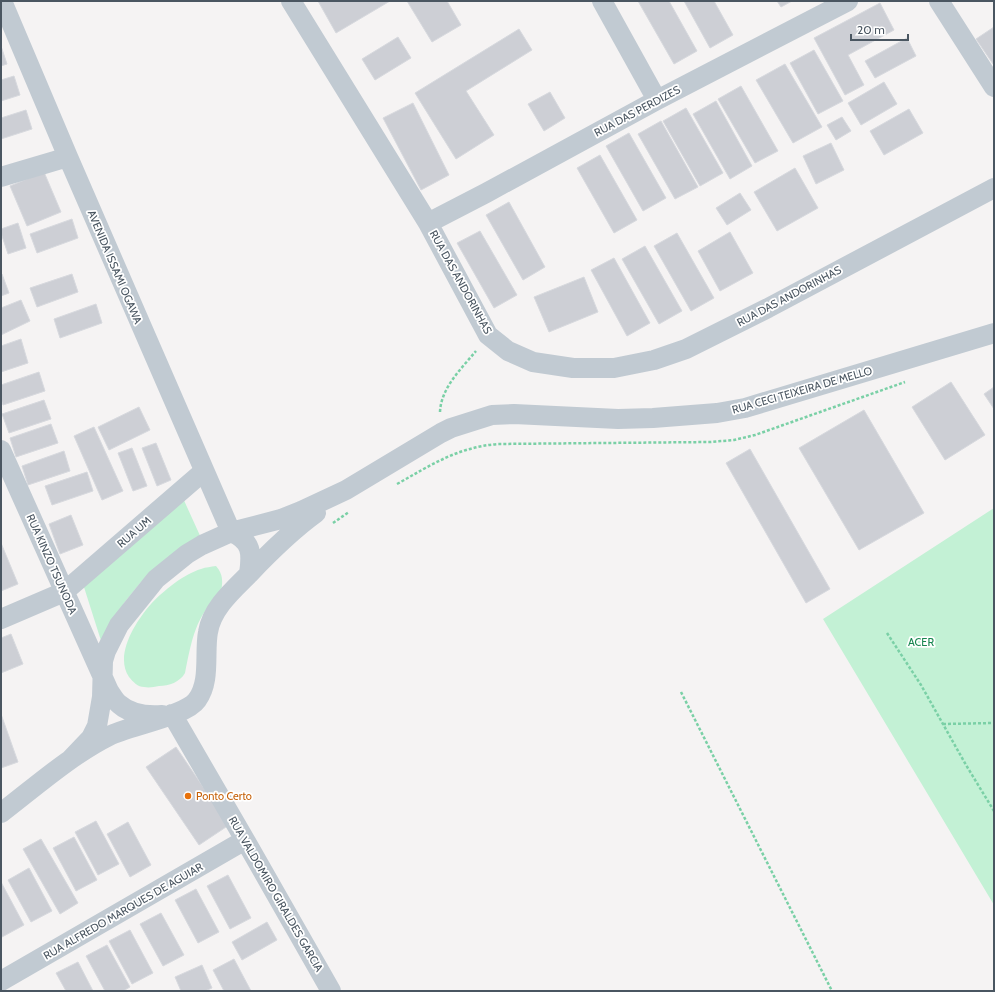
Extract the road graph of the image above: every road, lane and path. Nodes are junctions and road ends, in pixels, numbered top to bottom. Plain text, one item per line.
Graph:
1 (2, 1) edge
2 (291, 1) edge
3 (602, 1) edge
4 (848, 1) edge
5 (939, 1) edge
6 (994, 87) edge
7 (657, 100) junction
8 (68, 157) junction
9 (1, 177) edge
10 (994, 188) edge
11 (428, 223) junction
12 (994, 333) edge
13 (488, 334) junction
14 (446, 431) junction
15 (1, 450) edge
16 (204, 471) junction
17 (352, 486) junction
18 (350, 511) dead end
19 (332, 524) dead end
20 (231, 532) junction
21 (249, 574) junction
22 (64, 592) junction
23 (1, 619) edge
24 (887, 633) dead end
25 (102, 678) junction
26 (681, 692) dead end
27 (172, 714) junction
28 (994, 723) edge
29 (943, 724) junction
30 (71, 759) junction
31 (994, 810) edge
32 (1, 813) edge
33 (246, 840) junction
34 (1, 981) edge
35 (331, 991) edge
36 (832, 991) edge

1 - 8 street, AVENIDA ISSAMI OGAWA
2 - 11 street, RUA DAS ANDORINHAS
3 - 7 street
4 - 7 street, RUA DAS PERDIZES
5 - 6 street
7 - 11 street, RUA DAS PERDIZES
8 - 9 street
8 - 16 street, AVENIDA ISSAMI OGAWA
10 - 13 street, RUA DAS ANDORINHAS
11 - 13 street, RUA DAS ANDORINHAS
12 - 14 street, RUA CECI TEIXEIRA DE MELLO
13 - 14 path
14 - 17 street, RUA CECI TEIXEIRA DE MELLO
15 - 22 street, RUA KINZO TSUNODA
16 - 20 street, AVENIDA ISSAMI OGAWA
16 - 22 street, RUA UM
17 - 20 street
17 - 21 street
18 - 19 path
20 - 21 street
20 - 25 street
21 - 27 street
22 - 23 street, RUA UM
22 - 25 street, RUA KINZO TSUNODA
24 - 29 path
25 - 27 street, RUA KINZO TSUNODA
25 - 30 street
26 - 36 path
27 - 30 street
27 - 33 street, RUA VALDOMIRO GIRALDES GARCIA
28 - 29 path
29 - 31 path
30 - 32 street
33 - 34 street, RUA ALFREDO MARQUES DE AGUIAR
33 - 35 street, RUA VALDOMIRO GIRALDES GARCIA

